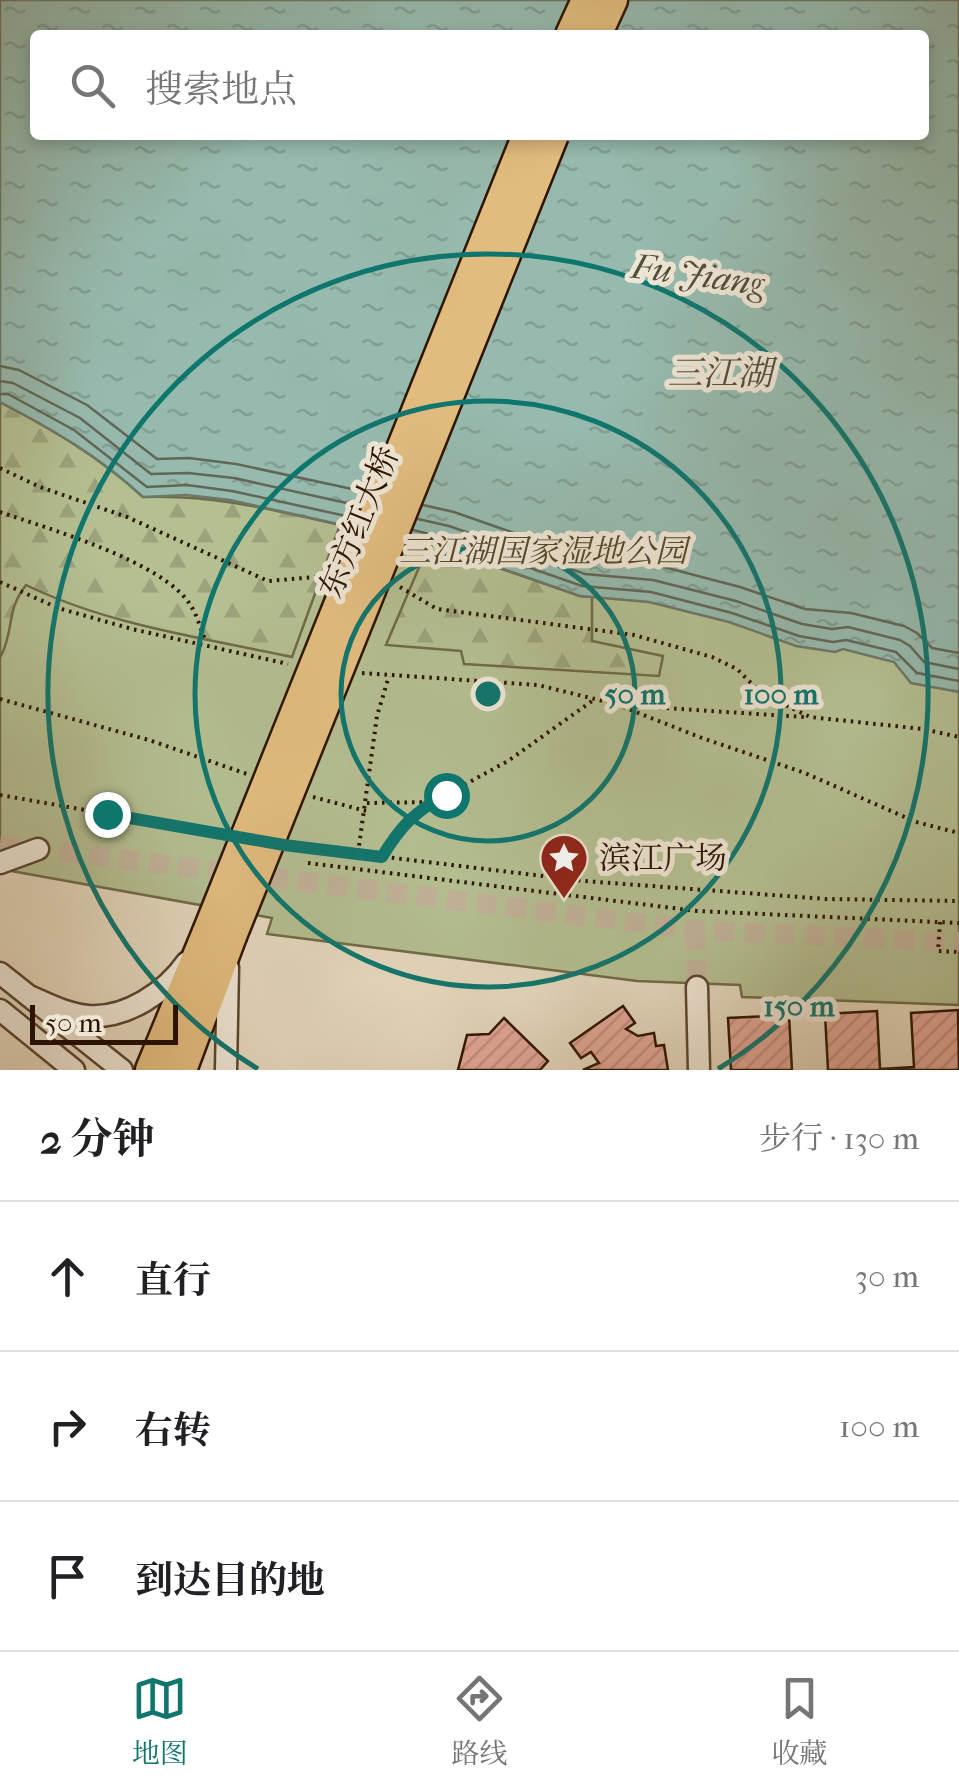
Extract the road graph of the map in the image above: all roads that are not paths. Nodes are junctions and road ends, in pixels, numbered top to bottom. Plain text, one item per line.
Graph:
1 (587, 0) edge
2 (612, 0) edge
3 (572, 30) edge
4 (598, 30) edge
5 (526, 140) edge
6 (551, 140) edge
7 (38, 849) dead end
8 (0, 863) edge
9 (220, 934) junction
10 (0, 973) edge
11 (697, 986) tunnel mouth
12 (29, 996) junction
13 (0, 1010) edge
14 (34, 1035) junction
15 (61, 1070) edge
16 (74, 1070) edge
17 (122, 1070) edge
18 (151, 1070) edge
19 (181, 1070) edge
20 (226, 1070) edge
21 (699, 1070) edge

1 - 3 highway
2 - 4 highway
5 - 9 highway, 东方红大桥, bridge
6 - 9 highway, 东方红大桥, bridge
7 - 8 street
9 - 12 street
9 - 18 highway
9 - 19 highway
9 - 20 street
10 - 12 street
11 - 21 street
12 - 17 street
13 - 14 street
14 - 15 street
14 - 16 street

